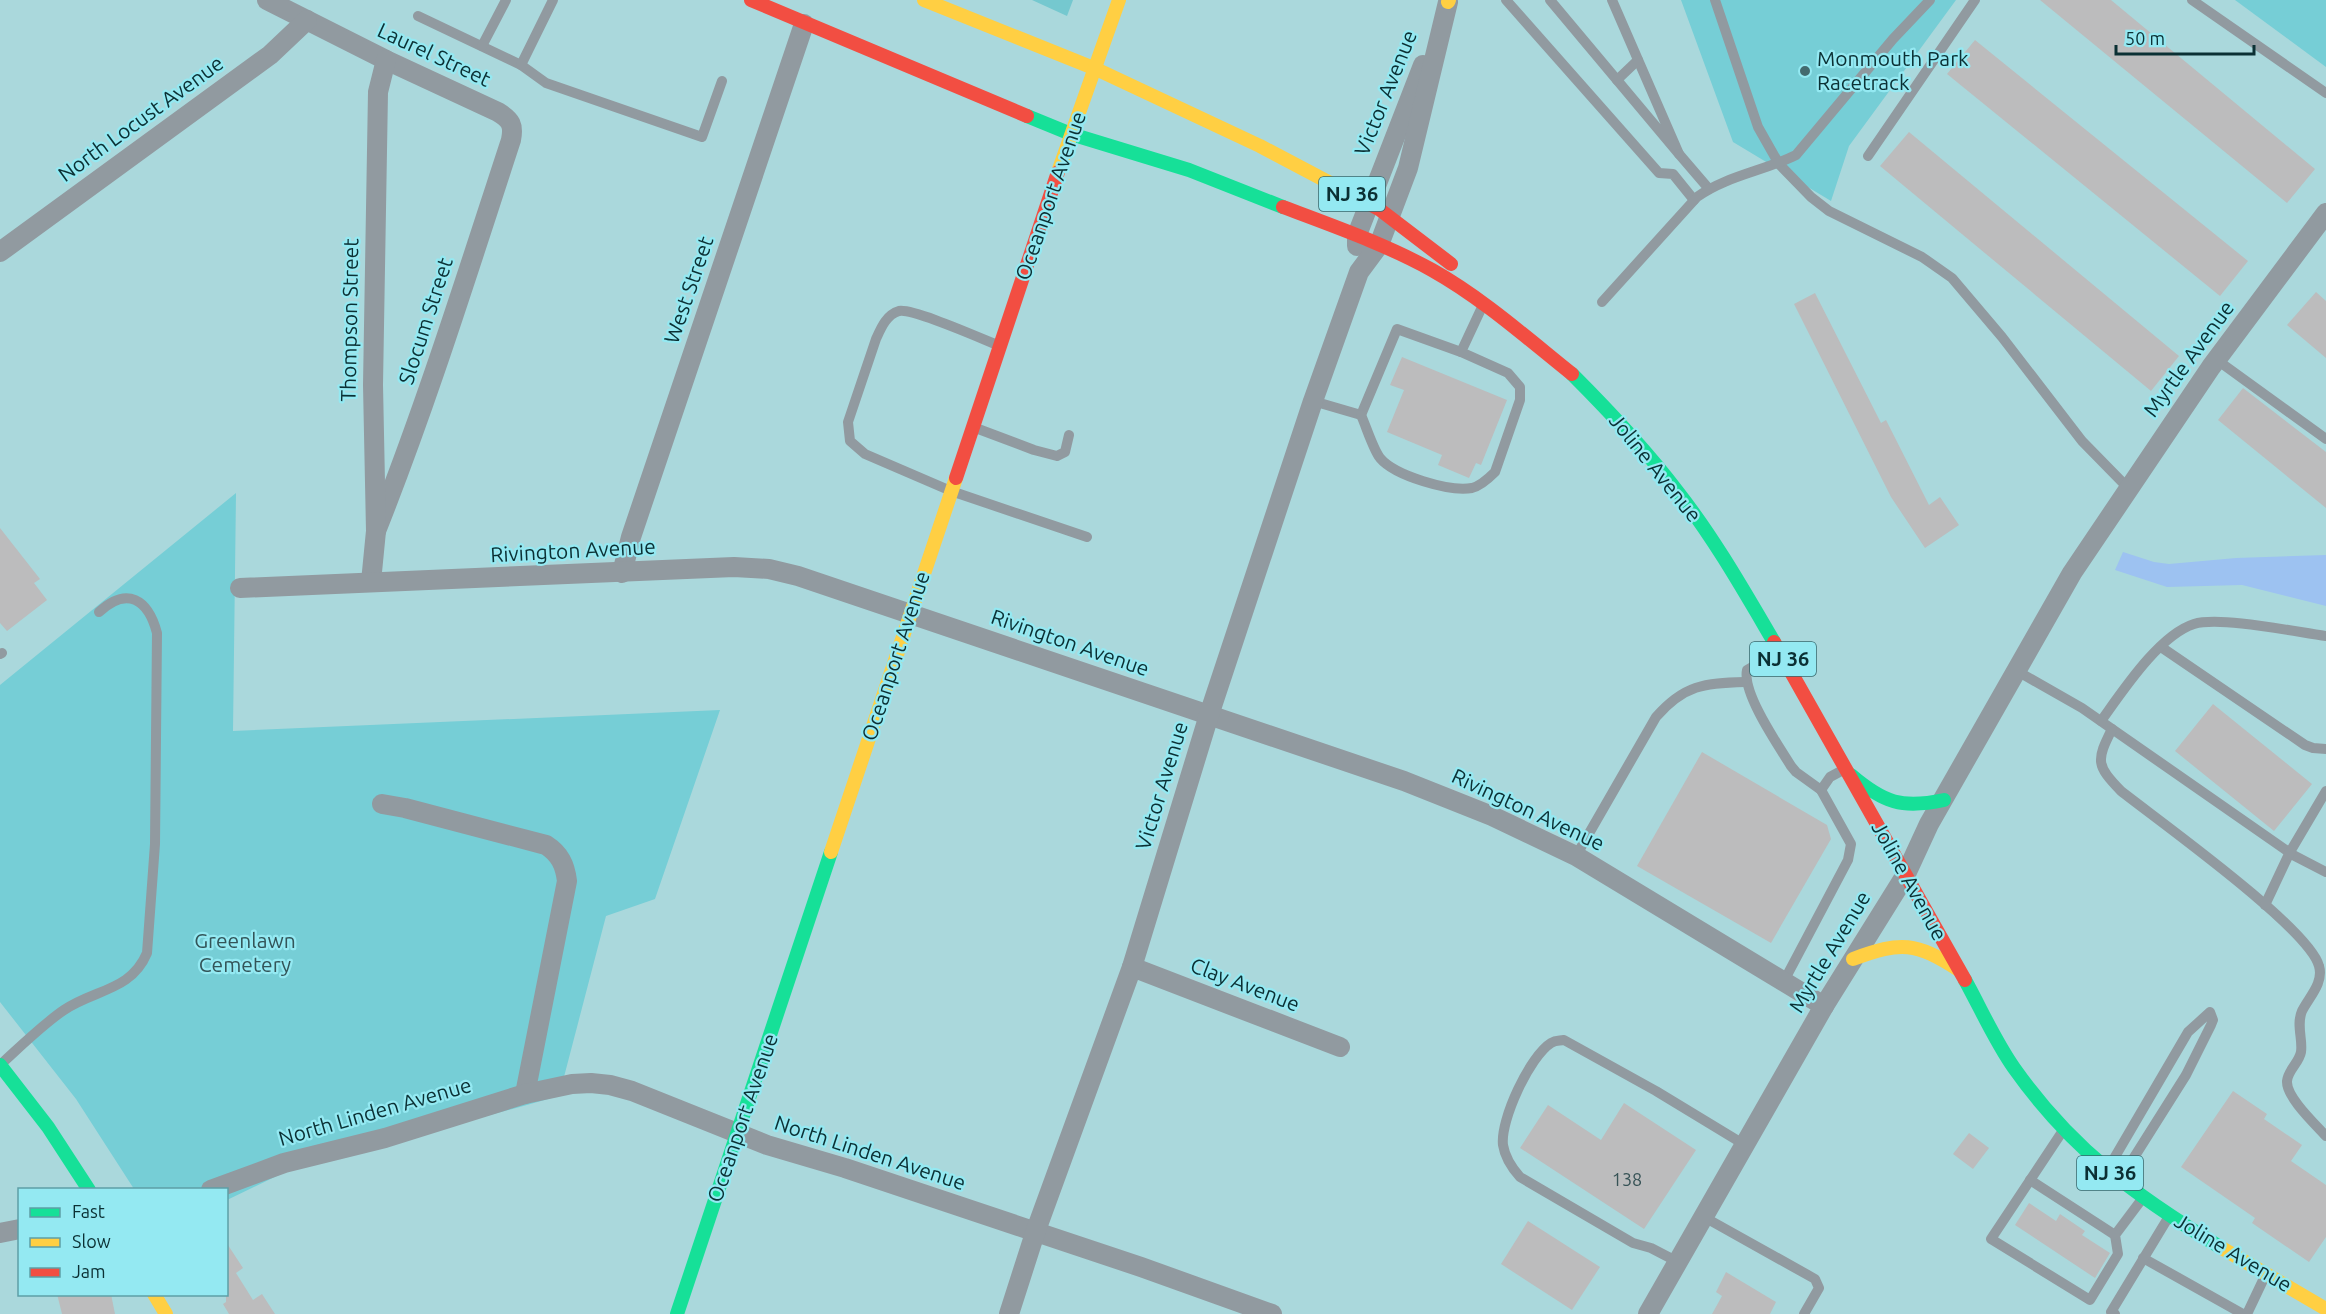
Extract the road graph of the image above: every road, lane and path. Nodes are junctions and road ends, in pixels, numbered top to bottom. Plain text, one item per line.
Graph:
1 (267, 0) edge
2 (506, 0) edge
3 (553, 0) edge
4 (751, 0) edge
5 (924, 0) edge
6 (1119, 0) edge
7 (1506, 0) edge
8 (1550, 0) edge
9 (1612, 0) edge
10 (1715, 0) edge
11 (1930, 0) edge
12 (1975, 0) edge
13 (2192, 0) edge
14 (1448, 1) edge
15 (418, 16) dead end
16 (307, 20) junction
17 (804, 24) junction
18 (482, 46) junction
19 (386, 60) junction
20 (1638, 60) junction
21 (521, 65) junction
22 (1096, 69) junction
23 (1617, 80) junction
24 (722, 81) dead end
25 (2326, 93) edge
26 (512, 124) joint
27 (1071, 134) junction
28 (1868, 156) dead end
29 (1682, 158) junction
30 (1779, 164) junction
31 (1672, 174) junction
32 (1709, 189) junction
33 (1694, 200) junction
34 (1369, 203) junction
35 (2326, 213) edge
36 (1390, 217) junction
37 (1357, 235) junction
38 (1379, 245) junction
39 (0, 252) edge
40 (1359, 272) junction
41 (1602, 302) dead end
42 (1483, 304) junction
43 (1000, 346) junction
44 (1461, 352) junction
45 (2217, 360) junction
46 (1572, 374) junction
47 (1313, 401) junction
48 (1361, 415) junction
49 (972, 427) junction
50 (1069, 435) dead end
51 (2326, 439) edge
52 (2128, 488) junction
53 (951, 491) junction
54 (376, 531) junction
55 (1087, 537) dead end
56 (622, 573) junction
57 (371, 582) junction
58 (240, 588) dead end
59 (99, 612) dead end
60 (910, 614) junction
61 (2326, 636) edge
62 (2161, 647) junction
63 (1779, 651) junction
64 (2017, 671) junction
65 (1746, 682) junction
66 (1209, 715) junction
67 (2101, 721) junction
68 (2112, 729) junction
69 (2326, 749) edge
70 (1848, 771) junction
71 (1821, 790) junction
72 (2326, 791) edge
73 (1944, 800) junction
74 (382, 804) dead end
75 (2290, 852) junction
76 (1575, 856) junction
77 (2326, 872) edge
78 (1905, 876) junction
79 (2265, 905) junction
80 (1853, 959) junction
81 (1132, 967) junction
82 (1959, 969) junction
83 (1784, 981) junction
84 (1824, 1006) junction
85 (1341, 1047) dead end
86 (0, 1065) edge
87 (525, 1094) junction
88 (2064, 1129) junction
89 (738, 1133) junction
90 (2326, 1136) edge
91 (1745, 1145) junction
92 (2107, 1170) junction
93 (2030, 1179) junction
94 (2119, 1181) junction
95 (88, 1188) edge
96 (217, 1188) edge
97 (2143, 1197) junction
98 (2170, 1215) junction
99 (1704, 1217) junction
100 (18, 1229) edge
101 (0, 1233) edge
102 (1035, 1233) junction
103 (2115, 1235) junction
104 (2144, 1258) junction
105 (1678, 1262) junction
106 (2266, 1273) junction
107 (155, 1296) edge
108 (2326, 1309) edge
109 (166, 1314) edge
110 (677, 1314) edge
111 (1009, 1314) edge
112 (1272, 1314) edge
113 (1648, 1314) edge
114 (1804, 1314) edge
115 (2115, 1314) edge
116 (2245, 1314) edge

1 - 16 street, Laurel Street
2 - 18 lane
3 - 21 lane
4 - 17 main road, NJ 36
5 - 22 main road, NJ 36
6 - 22 main road, Oceanport Avenue
7 - 31 lane
8 - 23 lane
9 - 20 lane
10 - 30 lane
11 - 30 lane
12 - 28 lane
13 - 25 lane
14 - 34 street, Victor Avenue
14 - 36 street, Victor Avenue
15 - 18 lane
16 - 19 street, Laurel Street
16 - 39 street, North Locust Avenue
17 - 27 main road, NJ 36
17 - 56 street, West Street
18 - 21 lane
19 - 26 street, Laurel Street
19 - 54 street, Thompson Street
20 - 23 lane
20 - 29 lane
21 - 24 lane
22 - 27 main road, Oceanport Avenue
22 - 34 main road, NJ 36
23 - 29 lane
26 - 54 street, Slocum Street
27 - 37 main road, NJ 36
27 - 43 main road, Oceanport Avenue
29 - 31 lane
29 - 32 lane
30 - 32 lane
30 - 52 lane
31 - 33 lane
32 - 33 lane
33 - 41 lane
34 - 36 main road, NJ 36
34 - 37 street, Victor Avenue
35 - 45 street, Myrtle Avenue
36 - 38 street, Victor Avenue
36 - 46 main road, NJ 36
37 - 38 main road, NJ 36
37 - 40 street, Victor Avenue
38 - 40 street, Victor Avenue
38 - 42 main road, NJ 36
40 - 47 street, Victor Avenue
42 - 44 lane
42 - 46 main road, NJ 36
43 - 49 main road, Oceanport Avenue
43 - 53 lane
44 - 48 lane
44 - 48 lane
45 - 51 lane
45 - 52 street, Myrtle Avenue
46 - 63 main road, Joline Avenue / NJ 36
47 - 48 lane
47 - 66 street, Victor Avenue
49 - 50 lane
49 - 53 main road, Oceanport Avenue
52 - 64 street, Myrtle Avenue
53 - 55 lane
53 - 60 main road, Oceanport Avenue
54 - 57 street, Thompson Street
56 - 57 street, Rivington Avenue
56 - 60 street, Rivington Avenue
57 - 58 street, Rivington Avenue
59 - 86 lane
60 - 66 street, Rivington Avenue
60 - 89 main road, Oceanport Avenue
61 - 62 lane
62 - 67 lane
62 - 69 lane
63 - 65 lane
63 - 70 main road, Joline Avenue / NJ 36
64 - 67 lane
64 - 73 street, Myrtle Avenue
65 - 71 lane
65 - 76 lane
66 - 76 street, Rivington Avenue
66 - 81 street, Victor Avenue
67 - 68 lane
68 - 75 lane
68 - 79 lane
70 - 71 lane
70 - 73 main road
70 - 78 main road, Joline Avenue / NJ 36
71 - 83 lane
72 - 75 lane
73 - 78 street, Myrtle Avenue
74 - 87 street
75 - 77 lane
75 - 79 lane
76 - 83 street, Rivington Avenue
78 - 80 street, Myrtle Avenue
78 - 82 main road, Joline Avenue / NJ 36
79 - 90 lane
80 - 82 main road
80 - 84 street, Myrtle Avenue
81 - 85 street, Clay Avenue
81 - 102 street, Victor Avenue
82 - 88 main road, Joline Avenue / NJ 36
83 - 84 street, Rivington Avenue
84 - 91 street, Myrtle Avenue
86 - 95 main road
87 - 89 street, North Linden Avenue
87 - 96 street, North Linden Avenue
88 - 92 main road, Joline Avenue / NJ 36
88 - 93 lane
89 - 102 street, North Linden Avenue
89 - 110 main road, Oceanport Avenue
91 - 99 street, Myrtle Avenue
91 - 105 lane
92 - 94 main road, Joline Avenue / NJ 36
92 - 94 lane
93 - 103 lane
93 - 103 lane
94 - 97 main road, Joline Avenue / NJ 36
97 - 98 main road, Joline Avenue / NJ 36
97 - 103 lane
98 - 104 lane
98 - 106 main road, Joline Avenue / NJ 36
99 - 105 street, Myrtle Avenue
99 - 114 lane
100 - 101 street
102 - 111 street, Victor Avenue
102 - 112 street, North Linden Avenue
104 - 115 lane
104 - 116 lane
105 - 113 street, Myrtle Avenue
106 - 108 main road, Joline Avenue / NJ 36
106 - 116 lane
107 - 109 main road

